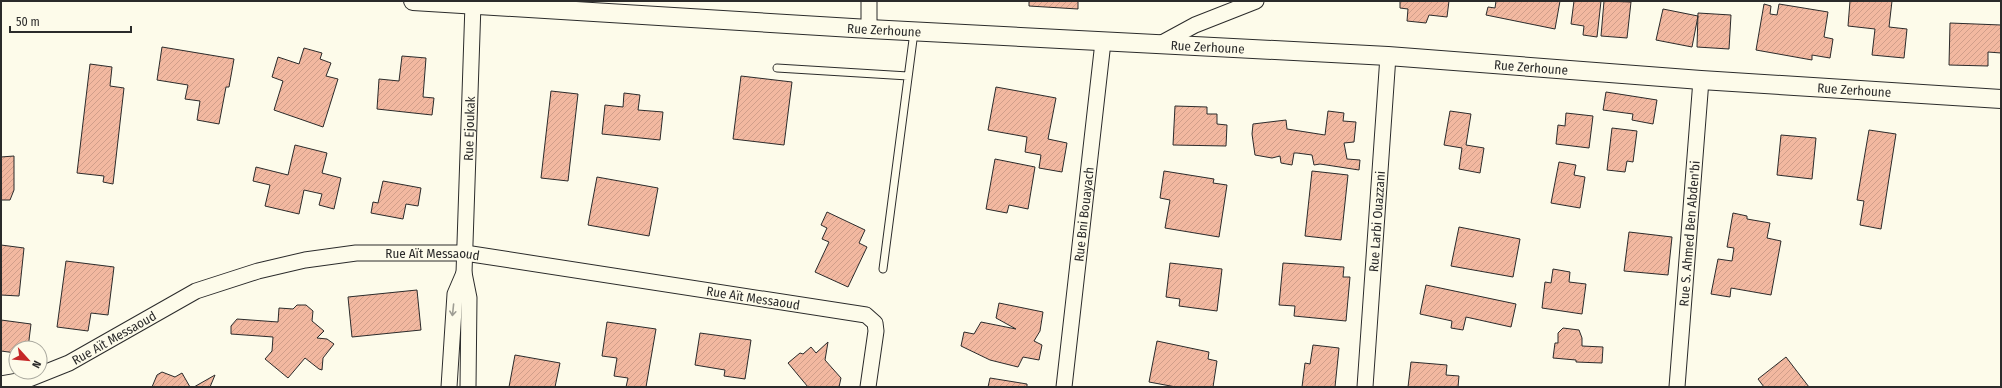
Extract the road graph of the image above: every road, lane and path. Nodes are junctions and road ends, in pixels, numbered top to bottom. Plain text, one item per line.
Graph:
1 (413, 1) edge
2 (869, 1) edge
3 (1256, 1) edge
4 (472, 4) junction
5 (868, 29) junction
6 (914, 32) junction
7 (1103, 42) junction
8 (1160, 44) junction
9 (1388, 56) junction
10 (777, 68) dead end
11 (908, 76) junction
12 (1701, 80) junction
13 (2001, 99) edge
14 (465, 253) junction
15 (884, 269) dead end
16 (464, 273) junction
17 (1, 384) edge
18 (449, 387) edge
19 (468, 387) edge
20 (868, 387) edge
21 (1064, 387) edge
22 (1365, 387) edge
23 (1677, 387) edge

1 - 4 street, Rue Zerhoune
2 - 5 street
3 - 8 street
4 - 5 street, Rue Zerhoune
4 - 14 street, Rue Ejoukak
5 - 6 street, Rue Zerhoune
6 - 7 street, Rue Zerhoune
6 - 11 lane
7 - 8 street, Rue Zerhoune
7 - 21 street, Rue Bni Bouayach
8 - 9 street, Rue Zerhoune
9 - 12 street, Rue Zerhoune
9 - 22 street, Rue Larbi Ouazzani
10 - 11 lane
11 - 15 lane
12 - 13 street, Rue Zerhoune
12 - 23 street, Rue S. Ahmed Ben Abden'bi
14 - 16 street, Rue Ejoukak
14 - 17 street, Rue Aït Messaoud
14 - 20 street, Rue Aït Messaoud
16 -> 18 street
16 - 19 street

